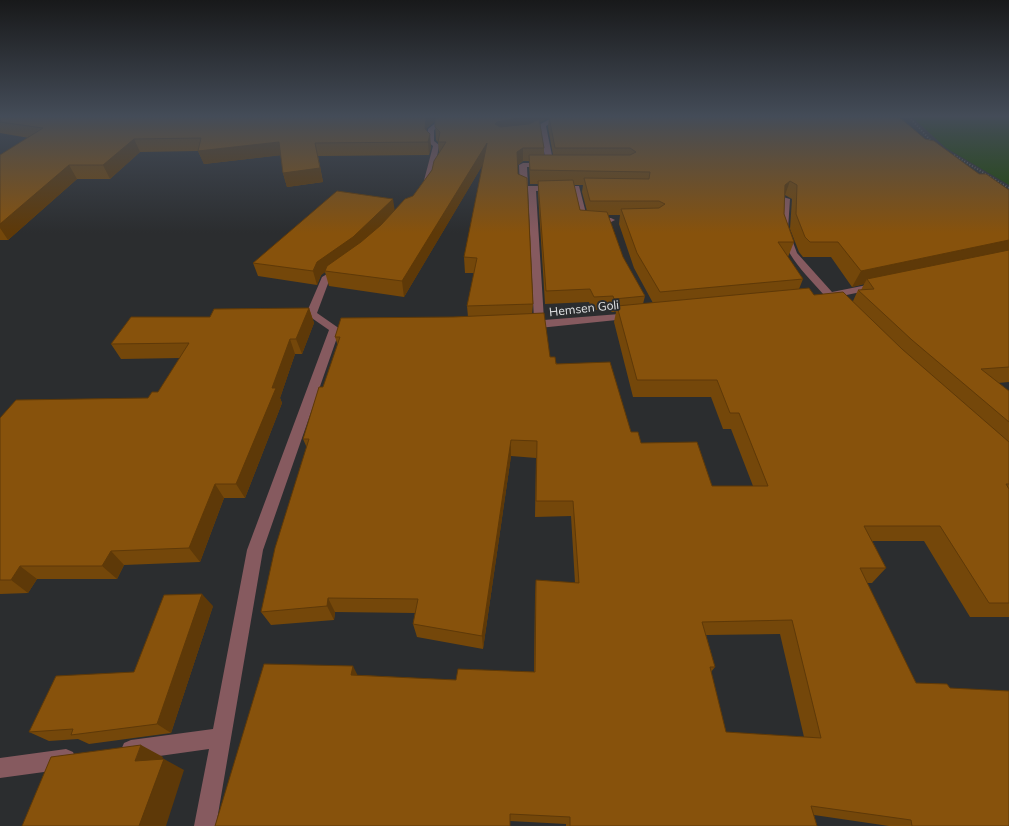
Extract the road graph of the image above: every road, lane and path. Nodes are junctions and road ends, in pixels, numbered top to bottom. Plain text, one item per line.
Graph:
1 (434, 156) edge
2 (548, 156) edge
3 (954, 156) edge
4 (550, 165) junction
5 (559, 165) edge
6 (576, 188) junction
7 (585, 188) edge
8 (1009, 188) edge
9 (532, 189) junction
10 (417, 195) edge
11 (786, 199) edge
12 (615, 223) dead end
13 (346, 264) edge
14 (887, 284) edge
15 (826, 297) junction
16 (844, 309) edge
17 (642, 315) edge
18 (539, 325) junction
19 (520, 326) edge
20 (220, 738) junction
21 (115, 752) edge
22 (86, 756) edge
23 (0, 768) edge
24 (205, 826) edge

1 - 10 street
2 - 4 street
3 - 8 path
4 - 5 street
4 - 9 street
6 - 7 street
6 - 9 street
6 - 12 street
9 - 18 street
11 - 15 street
13 - 20 street
14 - 15 street
15 - 16 street
17 - 18 street, Hemsen Goli
18 - 19 street, Hemsen Goli
20 - 21 street
20 - 24 street
22 - 23 street

